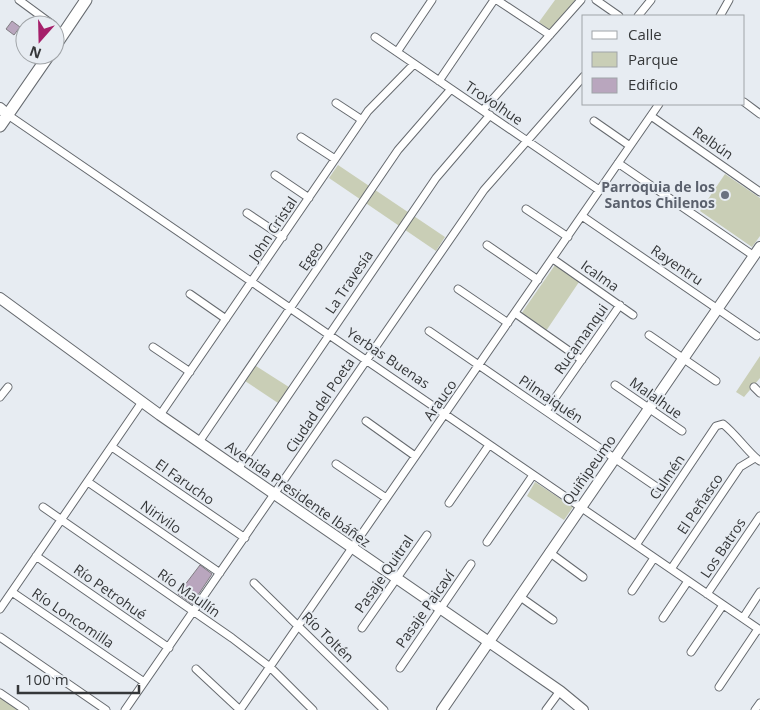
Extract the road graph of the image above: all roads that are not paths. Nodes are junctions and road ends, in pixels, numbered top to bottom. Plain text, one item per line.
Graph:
1 (19, 0) edge
2 (86, 0) edge
3 (432, 0) edge
4 (496, 0) edge
5 (581, 0) edge
6 (596, 0) edge
7 (652, 0) edge
8 (729, 0) edge
9 (39, 15) edge
10 (618, 15) edge
11 (639, 15) edge
12 (721, 15) edge
13 (65, 20) edge
14 (550, 35) junction
15 (375, 37) dead end
16 (397, 52) junction
17 (414, 64) junction
18 (41, 65) edge
19 (582, 78) edge
20 (439, 81) junction
21 (451, 89) junction
22 (336, 102) dead end
23 (745, 103) edge
24 (657, 105) edge
25 (483, 110) junction
26 (4, 111) edge
27 (759, 112) edge
28 (490, 115) junction
29 (651, 116) junction
30 (362, 120) junction
31 (594, 121) dead end
32 (0, 126) edge
33 (301, 137) dead end
34 (526, 140) junction
35 (630, 146) junction
36 (335, 159) junction
37 (618, 163) junction
38 (275, 175) dead end
39 (600, 190) junction
40 (760, 192) edge
41 (309, 198) junction
42 (526, 209) dead end
43 (247, 213) dead end
44 (582, 216) junction
45 (283, 237) junction
46 (568, 237) junction
47 (487, 245) dead end
48 (760, 247) edge
49 (552, 258) junction
50 (755, 260) edge
51 (538, 280) junction
52 (252, 282) junction
53 (458, 289) dead end
54 (190, 294) dead end
55 (0, 298) edge
56 (620, 305) junction
57 (291, 308) junction
58 (717, 308) junction
59 (515, 313) junction
60 (633, 315) dead end
61 (226, 319) junction
62 (508, 323) junction
63 (429, 332) dead end
64 (329, 334) junction
65 (649, 335) dead end
66 (757, 336) dead end
67 (153, 347) dead end
68 (683, 358) junction
69 (366, 360) junction
70 (582, 360) junction
71 (479, 365) junction
72 (190, 372) junction
73 (716, 381) dead end
74 (615, 385) dead end
75 (8, 387) dead end
76 (754, 387) dead end
77 (760, 394) edge
78 (0, 397) edge
79 (142, 402) junction
80 (648, 408) junction
81 (546, 411) junction
82 (445, 414) junction
83 (160, 415) junction
84 (366, 422) dead end
85 (682, 431) dead end
86 (199, 442) junction
87 (490, 444) junction
88 (112, 446) junction
89 (415, 456) junction
90 (614, 458) junction
91 (758, 460) edge
92 (336, 464) dead end
93 (238, 469) junction
94 (533, 475) junction
95 (88, 482) junction
96 (658, 488) dead end
97 (274, 494) junction
98 (386, 498) junction
99 (449, 503) dead end
100 (43, 507) dead end
101 (580, 507) junction
102 (760, 516) edge
103 (62, 520) junction
104 (427, 535) dead end
105 (245, 538) junction
106 (487, 542) dead end
107 (636, 545) junction
108 (352, 547) junction
109 (549, 552) junction
110 (36, 556) junction
111 (654, 558) junction
112 (471, 564) dead end
113 (671, 569) junction
114 (220, 573) junction
115 (583, 577) dead end
116 (397, 578) junction
117 (688, 581) junction
118 (254, 583) dead end
119 (632, 591) dead end
120 (12, 592) junction
121 (760, 592) edge
122 (707, 594) junction
123 (519, 596) junction
124 (723, 605) junction
125 (441, 608) junction
126 (0, 609) edge
127 (194, 612) junction
128 (663, 618) dead end
129 (742, 618) junction
130 (553, 620) dead end
131 (298, 626) junction
132 (362, 628) dead end
133 (759, 629) edge
134 (0, 636) edge
135 (488, 641) junction
136 (168, 648) junction
137 (691, 652) dead end
138 (270, 668) junction
139 (400, 668) dead end
140 (196, 669) dead end
141 (144, 682) junction
142 (719, 687) dead end
143 (560, 691) junction
144 (0, 693) edge
145 (760, 702) edge
146 (21, 709) edge
147 (106, 710) edge
148 (125, 710) edge
149 (240, 710) edge
150 (313, 710) edge
151 (384, 710) edge
152 (442, 710) edge
153 (546, 710) edge
154 (583, 710) edge
155 (755, 710) edge

1 - 9 street
2 - 13 main road
3 - 16 street
4 - 14 street
4 - 20 street
5 - 14 street
6 - 10 street
7 - 11 street
8 - 12 street
14 - 25 street
15 - 16 street, Trovolhue
16 - 17 street, Trovolhue
17 - 20 street, Trovolhue
17 - 30 street, John Cristal
18 - 26 main road
19 - 34 street, Ciudad del Poeta
20 - 21 street, Trovolhue
21 - 25 street, Trovolhue
21 - 57 street, Egeo
22 - 30 street
23 - 27 street
24 - 29 street, Arauco
25 - 28 street, Trovolhue
26 - 32 main road
26 - 52 street, Yerbas Buenas
28 - 34 street, Trovolhue
28 - 64 street, La Travesía
29 - 35 street, Arauco
29 - 40 street, Relbún
30 - 36 street, John Cristal
31 - 35 street
33 - 36 street
34 - 39 street, Trovolhue
34 - 69 street, Ciudad del Poeta
35 - 37 street, Arauco
36 - 41 street, John Cristal
37 - 39 street, Arauco
37 - 50 street
38 - 41 street
39 - 44 street, Arauco
41 - 45 street, John Cristal
42 - 46 street
43 - 45 street
44 - 46 street, Arauco
44 - 58 street, Rayentru
45 - 52 street, John Cristal
46 - 49 street, Arauco
47 - 51 street
48 - 50 street, Quiñipeumo
49 - 51 street, Arauco
49 - 56 street, Icalma
50 - 58 street, Quiñipeumo
51 - 59 street, Arauco
52 - 57 street, Yerbas Buenas
52 - 61 street, John Cristal
53 - 62 street
54 - 61 street
55 - 79 street, Avenida Presidente Ibáñez
56 - 60 street, Icalma
56 - 70 street, Rucamanqui
57 - 64 street, Yerbas Buenas
57 - 86 street, Egeo
58 - 66 street, Rayentru
58 - 68 street, Quiñipeumo
59 - 62 street, Arauco
59 - 70 street
61 - 72 street, John Cristal
62 - 71 street, Arauco
63 - 71 street, Pilmaiquén
64 - 69 street, Yerbas Buenas
64 - 93 street, La Travesía
65 - 68 street
67 - 72 street
68 - 73 street
68 - 80 street, Quiñipeumo
69 - 82 street, Yerbas Buenas
69 - 97 street, Ciudad del Poeta
70 - 81 street, Rucamanqui
71 - 81 street, Pilmaiquén
71 - 82 street, Arauco
72 - 83 street, John Cristal
74 - 80 street, Malalhue
75 - 78 street
76 - 77 street
79 - 83 street, Avenida Presidente Ibáñez
79 - 88 street
80 - 85 street, Malalhue
80 - 90 street, Quiñipeumo
81 - 90 street, Pilmaiquén
82 - 87 street, Yerbas Buenas
82 - 89 street, Arauco
83 - 86 street, Avenida Presidente Ibáñez
84 - 89 street
86 - 93 street, Avenida Presidente Ibáñez
87 - 94 street, Yerbas Buenas
87 - 99 street
88 - 95 street
88 - 105 street, El Farucho
89 - 98 street, Arauco
90 - 96 street, Pilmaiquén
90 - 101 street, Quiñipeumo
91 - 107 street, Culmén
91 - 113 street, El Peñasco
92 - 98 street
93 - 97 street, Avenida Presidente Ibáñez
94 - 101 street, Yerbas Buenas
94 - 106 street
95 - 103 street
95 - 114 street, Nirivilo
97 - 105 street, Ciudad del Poeta
97 - 108 street, Avenida Presidente Ibáñez
98 - 108 street, Arauco
100 - 103 street, Río Maullín
101 - 107 street, Yerbas Buenas
101 - 109 street, Quiñipeumo
102 - 122 street, Los Batros
103 - 110 street
103 - 127 street, Río Maullín
104 - 116 street, Pasaje Quitral
105 - 114 street, Ciudad del Poeta
107 - 111 street, Yerbas Buenas
108 - 116 street, Avenida Presidente Ibáñez
108 - 131 street, Arauco
109 - 115 street
109 - 123 street, Quiñipeumo
110 - 120 street
110 - 136 street, Río Petrohué
111 - 113 street, Yerbas Buenas
111 - 119 street
112 - 125 street, Pasaje Paicaví
113 - 117 street, Yerbas Buenas
114 - 127 street, Ciudad del Poeta
116 - 125 street, Avenida Presidente Ibáñez
116 - 132 street, Pasaje Quitral
117 - 122 street, Yerbas Buenas
117 - 128 street
118 - 131 street, Río Toltén
120 - 126 street
120 - 141 street, Río Loncomilla
121 - 129 street
122 - 124 street, Yerbas Buenas
123 - 130 street
123 - 135 street, Quiñipeumo
124 - 129 street, Yerbas Buenas
124 - 137 street
125 - 135 street, Avenida Presidente Ibáñez
125 - 139 street, Pasaje Paicaví
127 - 136 street, Ciudad del Poeta
127 - 138 street, Río Maullín
129 - 133 street, Yerbas Buenas
131 - 138 street, Arauco
131 - 151 street, Río Toltén
133 - 142 street
134 - 147 street
135 - 143 street, Avenida Presidente Ibáñez
135 - 152 street, Quiñipeumo
136 - 141 street, Ciudad del Poeta
138 - 149 street, Arauco
138 - 150 street, Río Maullín
140 - 149 street
141 - 148 street, Ciudad del Poeta
143 - 153 street
143 - 154 street, Avenida Presidente Ibáñez
144 - 146 street
145 - 155 street

